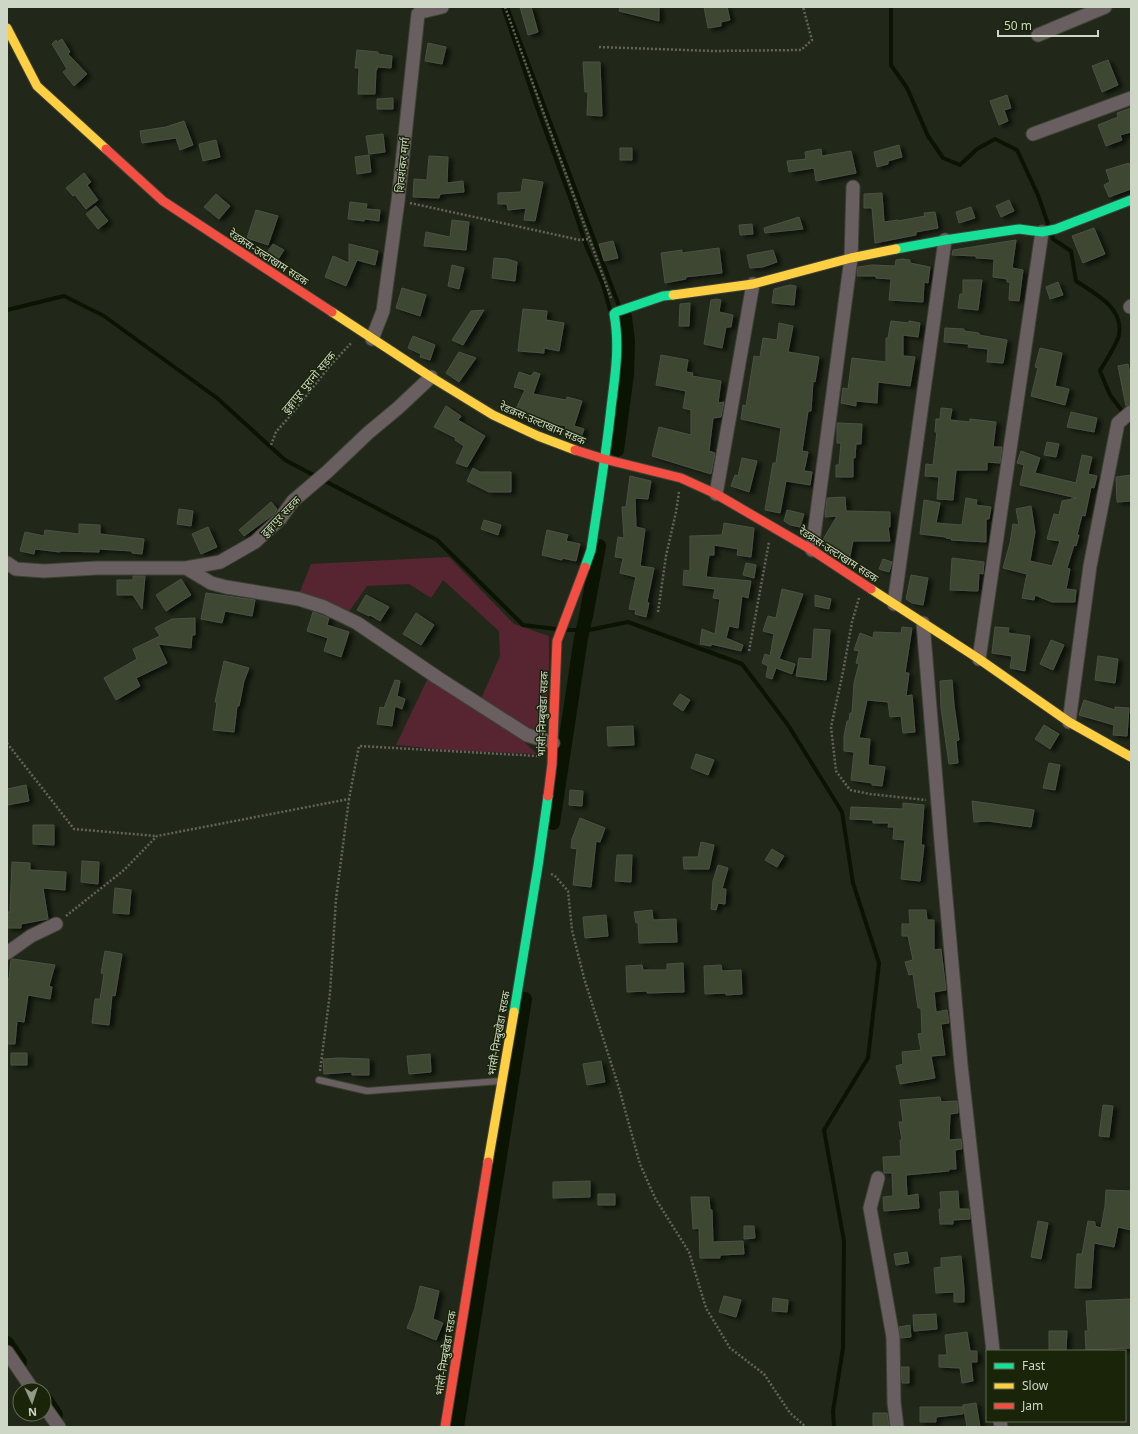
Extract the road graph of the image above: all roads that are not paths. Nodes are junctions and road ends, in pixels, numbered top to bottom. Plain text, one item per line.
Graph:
1 (442, 7) edge
2 (1105, 7) edge
3 (7, 28) edge
4 (1038, 35) dead end
5 (1131, 98) edge
6 (1033, 134) dead end
7 (853, 187) dead end
8 (1131, 200) edge
9 (1042, 232) junction
10 (945, 240) junction
11 (851, 258) junction
12 (753, 284) junction
13 (367, 335) junction
14 (431, 377) junction
15 (1131, 412) edge
16 (604, 459) junction
17 (716, 494) junction
18 (812, 550) junction
19 (7, 563) edge
20 (186, 568) junction
21 (894, 604) junction
22 (923, 623) junction
23 (979, 659) junction
24 (1069, 722) junction
25 (553, 743) junction
26 (1131, 757) edge
27 (56, 924) road end
28 (7, 954) edge
29 (319, 1080) road end
30 (502, 1081) junction
31 (878, 1178) dead end
32 (993, 1350) edge
33 (7, 1352) edge
34 (28, 1382) edge
35 (52, 1417) edge
36 (59, 1427) edge
37 (445, 1427) edge
38 (897, 1427) edge

1 - 13 street, शिवशंकर मार्ग
2 - 4 street
3 - 13 street, रेडक्रस-उल्टाखाम सडक
5 - 6 street
7 - 11 street
8 - 9 street
9 - 10 street
9 - 23 street
10 - 11 street
10 - 21 street
11 - 12 street
11 - 18 street
12 - 16 street
12 - 17 street
13 - 14 street, रेडक्रस-उल्टाखाम सडक
14 - 16 street, रेडक्रस-उल्टाखाम सडक
14 - 20 street, ढुङ्गापुर सडक
15 - 24 street
16 - 17 street, रेडक्रस-उल्टाखाम सडक
16 - 25 street, भांसी-निम्बुखेडा सडक
17 - 18 street, रेडक्रस-उल्टाखाम सडक
18 - 21 street, रेडक्रस-उल्टाखाम सडक
19 - 20 street, ढुङ्गापुर सडक
20 - 25 street
21 - 22 street, रेडक्रस-उल्टाखाम सडक
22 - 23 street, रेडक्रस-उल्टाखाम सडक
22 - 32 street
23 - 24 street, रेडक्रस-उल्टाखाम सडक
24 - 26 street, रेडक्रस-उल्टाखाम सडक
25 - 30 street, भांसी-निम्बुखेडा सडक
27 - 28 street
29 - 30 lane
30 - 37 street, भांसी-निम्बुखेडा सडक
31 - 38 street
33 - 34 street
35 - 36 street

